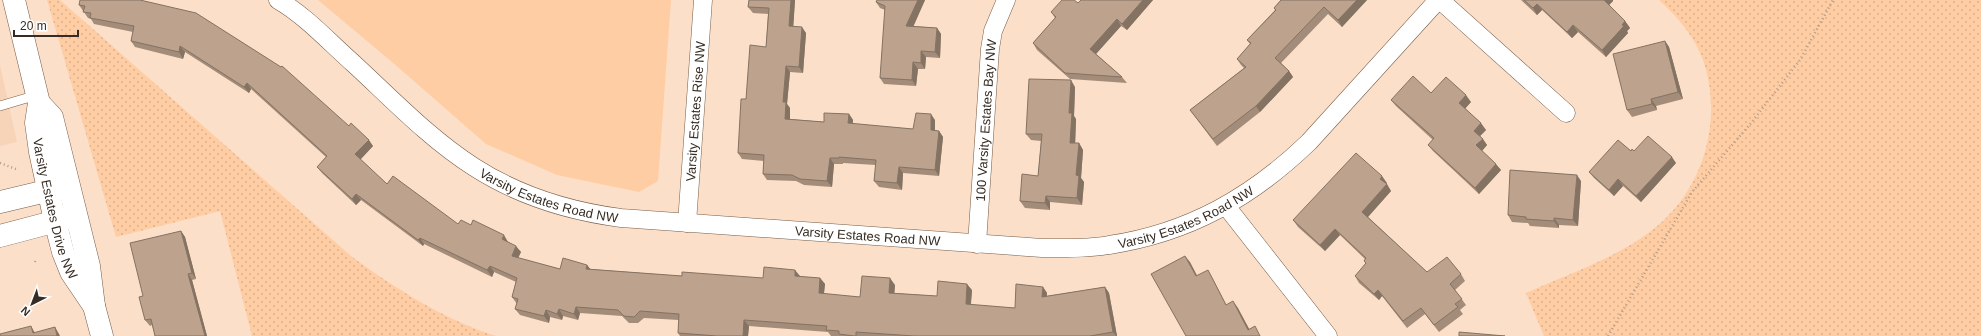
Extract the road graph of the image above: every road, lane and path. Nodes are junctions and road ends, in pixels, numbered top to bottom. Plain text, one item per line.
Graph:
1 (14, 0) edge
2 (278, 0) edge
3 (703, 0) edge
4 (1006, 0) edge
5 (1439, 0) edge
6 (1834, 0) edge
7 (38, 99) junction
8 (0, 106) edge
9 (1566, 113) dead end
10 (0, 163) edge
11 (16, 170) dead end
12 (58, 188) junction
13 (0, 202) edge
14 (1226, 206) junction
15 (76, 216) junction
16 (55, 221) junction
17 (687, 223) junction
18 (0, 236) edge
19 (977, 244) junction
20 (94, 306) junction
21 (102, 336) edge
22 (1328, 336) edge
23 (1608, 336) edge

1 - 7 street, Varsity Estates Drive NW
2 - 17 street, Varsity Estates Road NW
3 - 17 street, Varsity Estates Rise NW
4 - 19 street, 100 Varsity Estates Bay NW
5 - 9 street
5 - 14 street, Varsity Estates Road NW
6 - 23 path
7 - 8 lane
7 - 12 street, Varsity Estates Drive NW
10 - 11 path
12 - 13 street
12 - 15 street, Varsity Estates Drive NW
12 - 16 street, Varsity Estates Drive NW
14 - 19 street, Varsity Estates Road NW
14 - 22 street
15 - 16 street
15 - 20 street, Varsity Estates Drive NW
16 - 18 street
16 - 20 street, Varsity Estates Drive NW
17 - 19 street, Varsity Estates Road NW
20 - 21 street, Varsity Estates Drive NW

